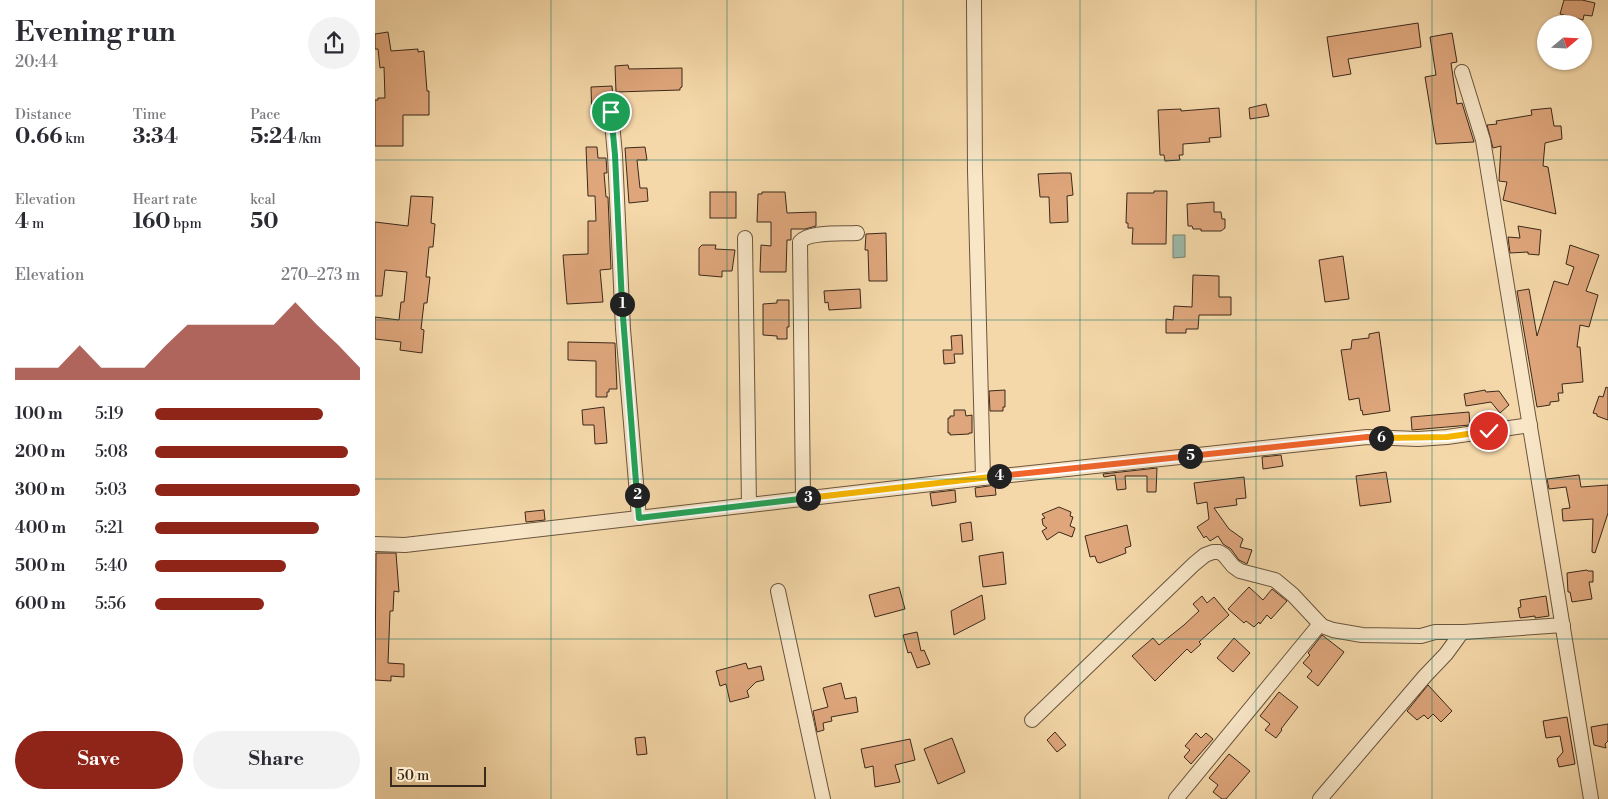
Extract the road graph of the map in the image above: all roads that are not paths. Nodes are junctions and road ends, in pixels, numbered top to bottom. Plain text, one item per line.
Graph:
1 (974, 0) edge
2 (1462, 72) dead end
3 (611, 112) dead end
4 (857, 233) dead end
5 (745, 238) dead end
6 (1530, 426) junction
7 (983, 478) junction
8 (803, 499) junction
9 (749, 505) junction
10 (639, 518) junction
11 (375, 544) edge
12 (777, 591) dead end
13 (1320, 624) junction
14 (1563, 625) junction
15 (1462, 632) junction
16 (1032, 720) dead end
17 (823, 799) edge
18 (1176, 799) edge
19 (1320, 799) edge
20 (1591, 799) edge

1 - 7 street
2 - 6 street
3 - 10 street
4 - 8 street
5 - 9 street
6 - 7 street
6 - 14 street
7 - 8 street
8 - 9 street
9 - 10 street
10 - 11 street
12 - 17 street
13 - 15 street
13 - 16 street
13 - 18 street
14 - 15 street
14 - 20 street
15 - 19 street

